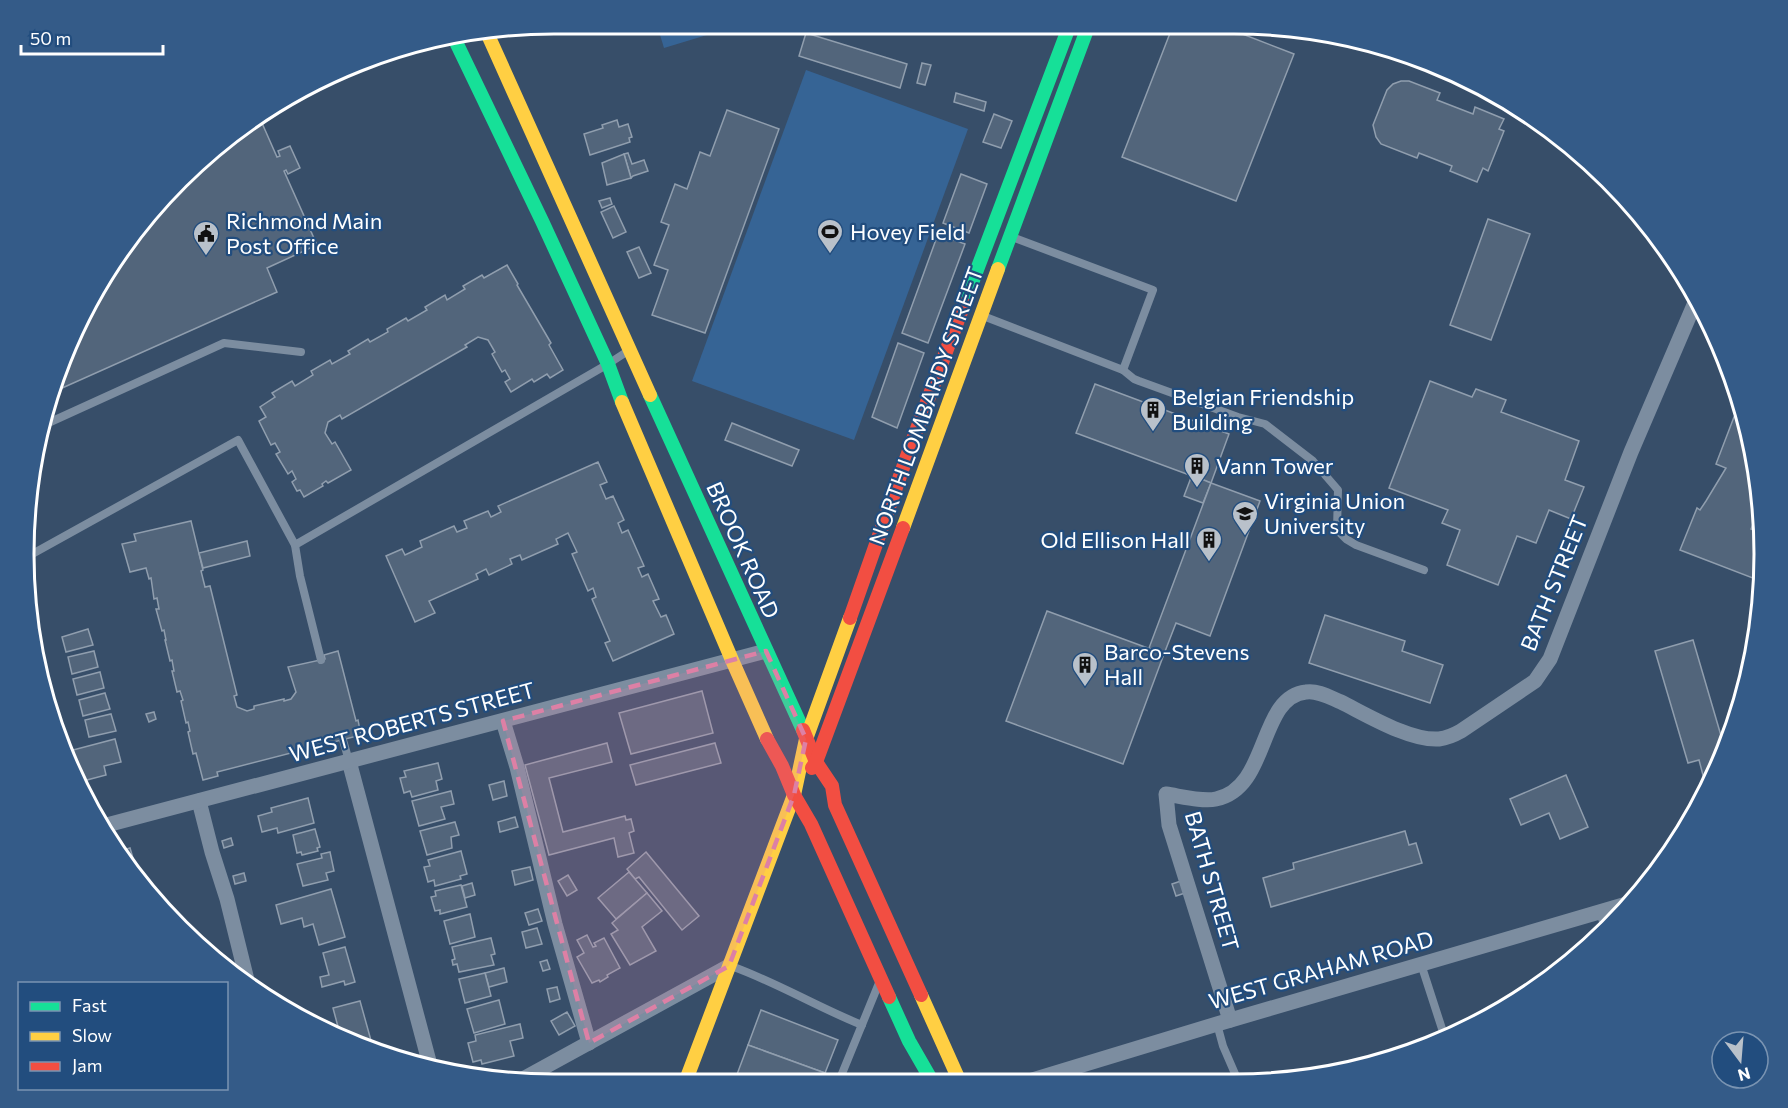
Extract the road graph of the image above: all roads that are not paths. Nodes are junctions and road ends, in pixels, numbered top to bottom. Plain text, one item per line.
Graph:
1 (1066, 34) edge
2 (1085, 34) edge
3 (490, 39) edge
4 (457, 43) edge
5 (1011, 237) junction
6 (1692, 309) edge
7 (982, 315) junction
8 (630, 350) junction
9 (301, 352) dead end
10 (608, 364) junction
11 (1123, 370) junction
12 (52, 421) edge
13 (295, 545) junction
14 (34, 553) edge
15 (1424, 570) dead end
16 (766, 651) junction
17 (321, 660) dead end
18 (732, 660) junction
19 (503, 721) junction
20 (806, 739) junction
21 (344, 740) dead end
22 (349, 761) junction
23 (816, 762) junction
24 (794, 795) junction
25 (200, 801) junction
26 (110, 824) edge
27 (1614, 908) edge
28 (1599, 912) junction
29 (1602, 920) edge
30 (1421, 964) junction
31 (729, 966) junction
32 (245, 971) edge
33 (881, 979) junction
34 (1223, 1022) junction
35 (862, 1025) junction
36 (1442, 1030) edge
37 (589, 1043) junction
38 (428, 1058) edge
39 (536, 1073) edge
40 (688, 1074) edge
41 (842, 1074) edge
42 (928, 1074) edge
43 (956, 1074) edge
44 (1052, 1074) edge
45 (1235, 1074) edge

1 - 20 main road, NORTH LOMBARDY STREET
2 - 5 main road, NORTH LOMBARDY STREET
3 - 8 main road, BROOK ROAD
4 - 10 main road
5 - 7 main road, NORTH LOMBARDY STREET
5 - 11 lane
6 - 34 street, BATH STREET
7 - 11 lane
7 - 23 main road, NORTH LOMBARDY STREET
8 - 10 lane
8 - 16 main road, BROOK ROAD
9 - 12 lane
10 - 13 lane
10 - 18 main road
11 - 15 lane
13 - 14 lane
13 - 17 lane
16 - 18 street, WEST ROBERTS STREET
16 - 20 main road, BROOK ROAD
18 - 19 street, WEST ROBERTS STREET
18 - 24 main road
19 - 22 street, WEST ROBERTS STREET
19 - 37 street
20 - 23 main road, BROOK ROAD
20 - 24 main road, NORTH LOMBARDY STREET
21 - 22 lane
22 - 25 street, WEST ROBERTS STREET
22 - 38 street
23 - 24 main road, NORTH LOMBARDY STREET
23 - 43 main road, BROOK ROAD
24 - 31 main road, NORTH LOMBARDY STREET
24 - 33 main road
25 - 26 street, WEST ROBERTS STREET
25 - 32 street
27 - 28 street, WEST GRAHAM ROAD
28 - 29 lane
28 - 30 street, WEST GRAHAM ROAD
30 - 34 street, WEST GRAHAM ROAD
30 - 36 lane
31 - 35 lane
31 - 37 street
31 - 40 main road, NORTH LOMBARDY STREET
33 - 35 lane
33 - 42 main road
34 - 44 street, WEST GRAHAM ROAD
34 - 45 lane
35 - 41 lane
37 - 39 street

